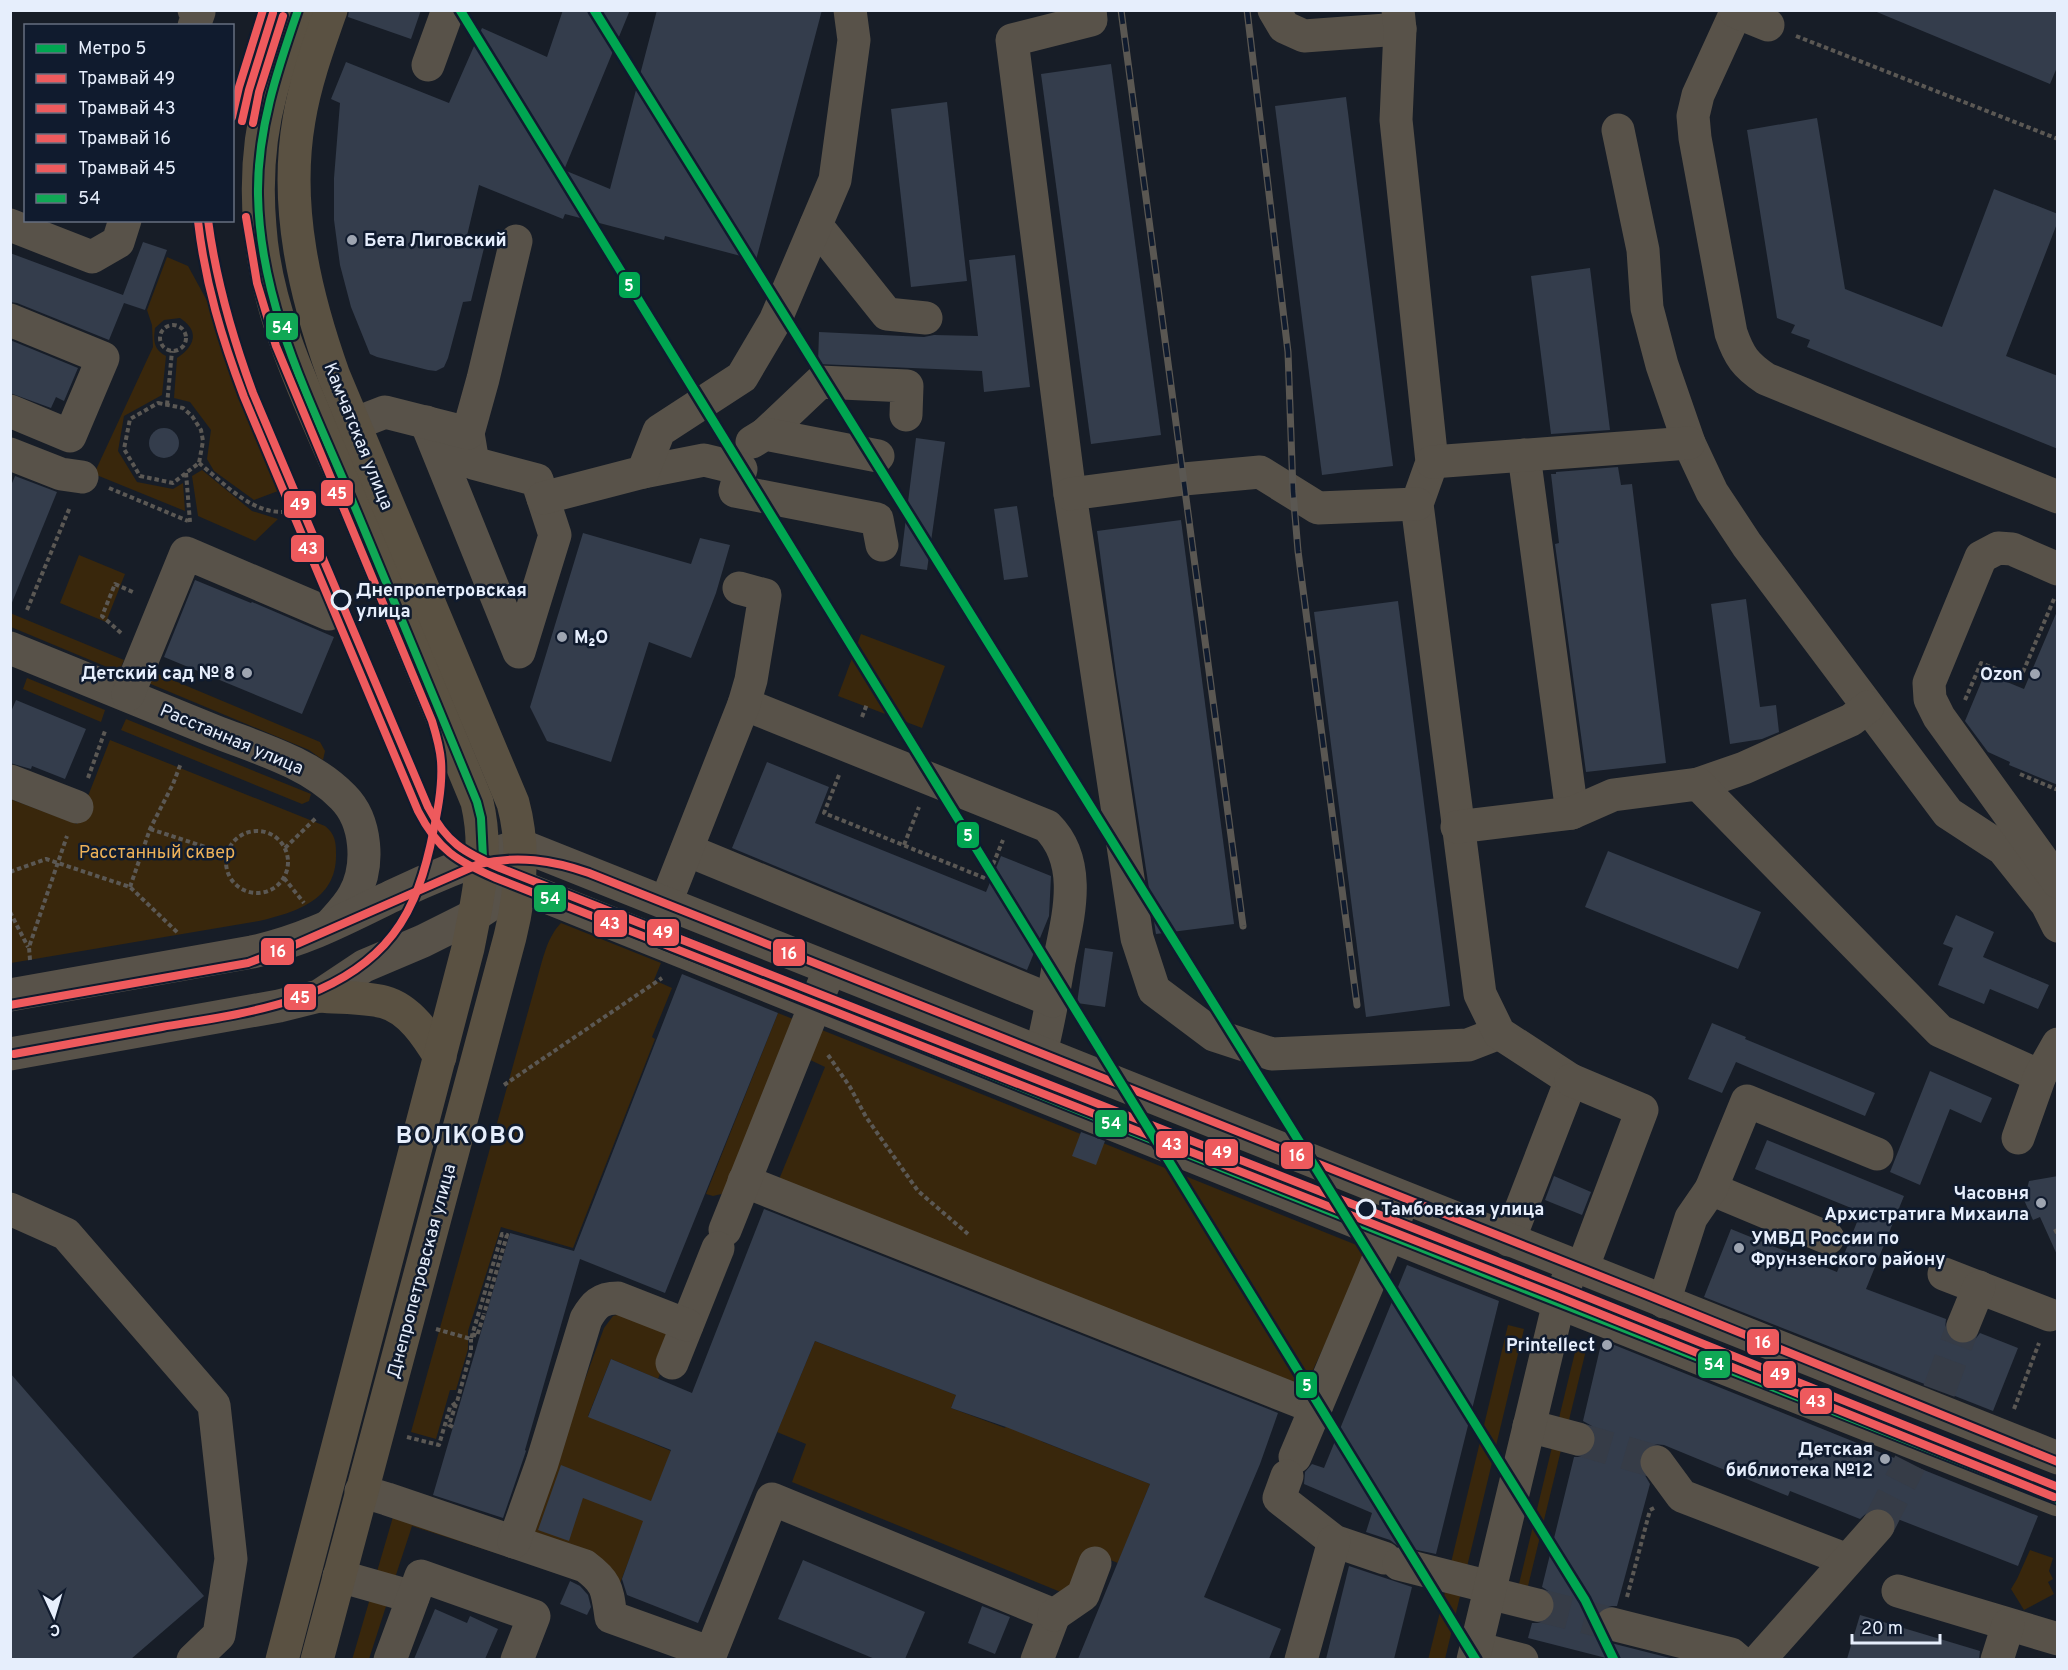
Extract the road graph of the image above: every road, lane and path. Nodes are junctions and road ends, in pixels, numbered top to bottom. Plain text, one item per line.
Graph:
1 (194, 10) edge
2 (298, 10) edge
3 (331, 10) edge
4 (448, 10) edge
5 (850, 10) edge
6 (1090, 10) edge
7 (1274, 10) edge
8 (1735, 11) edge
9 (1399, 20) edge
10 (195, 24) edge
11 (1768, 25) joint
12 (428, 65) dead end
13 (1618, 130) dead end
14 (2058, 139) edge
15 (124, 222) edge
16 (10, 225) edge
17 (816, 225) junction
18 (516, 241) dead end
19 (926, 318) dead end
20 (10, 320) edge
21 (172, 351) junction
22 (167, 405) junction
23 (10, 411) edge
24 (906, 416) dead end
25 (426, 422) junction
26 (354, 424) junction
27 (468, 433) junction
28 (765, 434) junction
29 (1689, 443) junction
30 (10, 454) edge
31 (1524, 455) junction
32 (878, 456) dead end
33 (1432, 462) junction
34 (199, 463) junction
35 (719, 463) junction
36 (643, 472) junction
37 (186, 473) junction
38 (81, 477) junction
39 (1070, 494) junction
40 (543, 498) junction
41 (2058, 498) edge
42 (1417, 504) junction
43 (290, 512) dead end
44 (188, 538) junction
45 (882, 545) dead end
46 (2058, 569) edge
47 (739, 588) dead end
48 (2058, 590) edge
49 (27, 610) dead end
50 (329, 614) dead end
51 (13, 657) edge
52 (128, 695) junction
53 (1965, 702) dead end
54 (744, 704) junction
55 (1869, 707) junction
56 (105, 731) dead end
57 (850, 747) junction
58 (181, 762) dead end
59 (931, 779) junction
60 (10, 781) edge
61 (1698, 784) junction
62 (2045, 784) dead end
63 (2058, 790) edge
64 (77, 807) junction
65 (1014, 812) junction
66 (1572, 813) junction
67 (317, 817) dead end
68 (1457, 827) junction
69 (150, 830) junction
70 (520, 845) junction
71 (904, 845) junction
72 (285, 848) junction
73 (687, 850) junction
74 (227, 854) junction
75 (483, 858) junction
76 (57, 863) junction
77 (10, 872) edge
78 (284, 878) junction
79 (2058, 882) edge
80 (519, 886) junction
81 (130, 887) junction
82 (666, 902) junction
83 (10, 912) edge
84 (475, 915) junction
85 (316, 918) junction
86 (2058, 926) edge
87 (185, 939) dead end
88 (29, 947) junction
89 (31, 966) dead end
90 (830, 968) junction
91 (667, 969) dead end
92 (10, 995) edge
93 (319, 996) junction
94 (1053, 1001) junction
95 (810, 1017) junction
96 (1499, 1034) junction
97 (2058, 1044) edge
98 (1041, 1052) junction
99 (10, 1054) edge
100 (440, 1057) junction
101 (2040, 1076) junction
102 (1570, 1080) junction
103 (502, 1087) dead end
104 (2018, 1138) dead end
105 (1877, 1154) dead end
106 (744, 1181) junction
107 (1711, 1189) junction
108 (1404, 1198) junction
109 (10, 1209) edge
110 (2055, 1229) dead end
111 (1389, 1234) junction
112 (2058, 1235) edge
113 (970, 1237) dead end
114 (1828, 1238) dead end
115 (1509, 1240) junction
116 (1578, 1267) junction
117 (1944, 1274) dead end
118 (1979, 1287) junction
119 (1560, 1302) junction
120 (1664, 1302) junction
121 (2050, 1315) joint
122 (687, 1325) junction
123 (1964, 1326) tunnel mouth
124 (433, 1329) dead end
125 (472, 1337) junction
126 (672, 1363) dead end
127 (1935, 1399) junction
128 (457, 1402) junction
129 (1316, 1408) junction
130 (2013, 1412) dead end
131 (1529, 1426) junction
132 (453, 1427) dead end
133 (404, 1436) dead end
134 (1578, 1440) tunnel mouth
135 (2053, 1451) edge
136 (1914, 1454) junction
137 (1657, 1462) tunnel mouth
138 (361, 1491) junction
139 (1682, 1496) junction
140 (2042, 1502) edge
141 (1878, 1526) tunnel mouth
142 (1334, 1541) junction
143 (514, 1542) junction
144 (1847, 1560) junction
145 (1095, 1563) dead end
146 (339, 1576) junction
147 (1490, 1590) junction
148 (1899, 1591) dead end
149 (413, 1597) junction
150 (1537, 1605) tunnel mouth
151 (1054, 1615) junction
152 (1616, 1625) joint
153 (2031, 1635) edge
154 (1474, 1654) edge
155 (193, 1659) edge
156 (282, 1659) edge
157 (316, 1659) edge
158 (390, 1659) edge
159 (517, 1659) edge
160 (1037, 1659) edge
161 (1301, 1659) edge
162 (1522, 1659) edge
163 (1738, 1659) edge
164 (1759, 1659) edge
165 (1997, 1659) edge

1 - 10 street
2 - 75 main road, Камчатская улица
3 - 26 main road, Камчатская улица
4 - 12 street
5 - 17 street
6 - 39 street
7 - 9 street
8 - 11 street
8 - 41 street
9 - 33 street
11 - 14 path
13 - 29 street
15 - 16 street
17 - 19 street
17 - 36 street
18 - 27 street
20 - 23 street
21 - 21 path
21 - 22 path
22 - 34 path
22 - 37 path
24 - 28 street
25 - 26 street
25 - 27 street
25 - 40 street
26 - 70 main road, Камчатская улица
27 - 40 street
28 - 32 street
28 - 35 street
29 - 31 street
29 - 55 street
30 - 38 street
31 - 33 street
31 - 66 street
33 - 42 street
34 - 37 path
34 - 43 path
35 - 36 street
35 - 45 street
36 - 40 street
37 - 44 path
38 - 44 path
38 - 49 path
39 - 42 street
39 - 96 street
42 - 68 street
44 - 50 street
44 - 52 street
46 - 79 street
47 - 54 street
48 - 53 path
51 - 52 street, Расстанная улица
52 - 85 street, Расстанная улица
54 - 57 street
54 - 73 street
55 - 61 street
55 - 86 street
56 - 64 path
57 - 59 street
57 - 71 path
58 - 69 path
59 - 65 street
59 - 71 path
60 - 64 street
61 - 66 street
61 - 101 street
62 - 63 path
64 - 76 path
65 - 71 path
65 - 94 street
66 - 68 street
67 - 72 path
68 - 96 street
69 - 74 path
69 - 81 path
70 - 75 street
70 - 80 main road, Днепропетровская улица
70 - 82 street
72 - 74 path
72 - 78 path
73 - 82 street
73 - 94 street
74 - 78 path
75 - 80 street
75 - 84 main road, Камчатская улица
75 - 85 street
76 - 77 path
76 - 81 path
76 - 88 path
78 - 85 path
80 - 84 street
80 - 95 street
80 - 138 main road, Днепропетровская улица
81 - 87 path
82 - 90 street
83 - 88 path
84 - 93 street
84 - 100 main road, Днепропетровская улица
85 - 92 street
88 - 89 path
90 - 95 street
90 - 98 street
91 - 103 path
93 - 99 street
93 - 100 main road
94 - 98 street
95 - 106 street
95 - 111 street
95 - 113 path
96 - 102 street
97 - 101 street
98 - 108 street
100 - 156 main road, Днепропетровская улица
101 - 104 street
102 - 115 street
102 - 116 street
105 - 107 street
106 - 122 street
106 - 129 street
107 - 114 street
107 - 120 street
108 - 111 street
108 - 115 street
109 - 155 street
110 - 112 path
111 - 119 street
111 - 129 street
115 - 116 street
116 - 119 street
116 - 120 street
117 - 118 street
118 - 121 street
118 - 123 street
119 - 131 street
119 - 136 street
120 - 127 street
121 - 130 path
122 - 126 street
122 - 143 street
124 - 125 path
125 - 125 path
125 - 128 path
127 - 135 street
127 - 136 street
128 - 132 path
128 - 133 path
129 - 142 street
131 - 134 street
131 - 147 street
135 - 140 street
136 - 140 street
137 - 139 street
138 - 143 street
138 - 146 main road, Днепропетровская улица
139 - 144 street
139 - 152 path
141 - 144 street
142 - 147 street
142 - 161 street
143 - 151 street
144 - 164 street
145 - 151 street
146 - 149 street
146 - 157 main road, Днепропетровская улица
147 - 150 street
147 - 154 street
148 - 153 street
149 - 158 street
149 - 159 street
151 - 160 street
152 - 163 street
153 - 165 street
154 - 162 street

